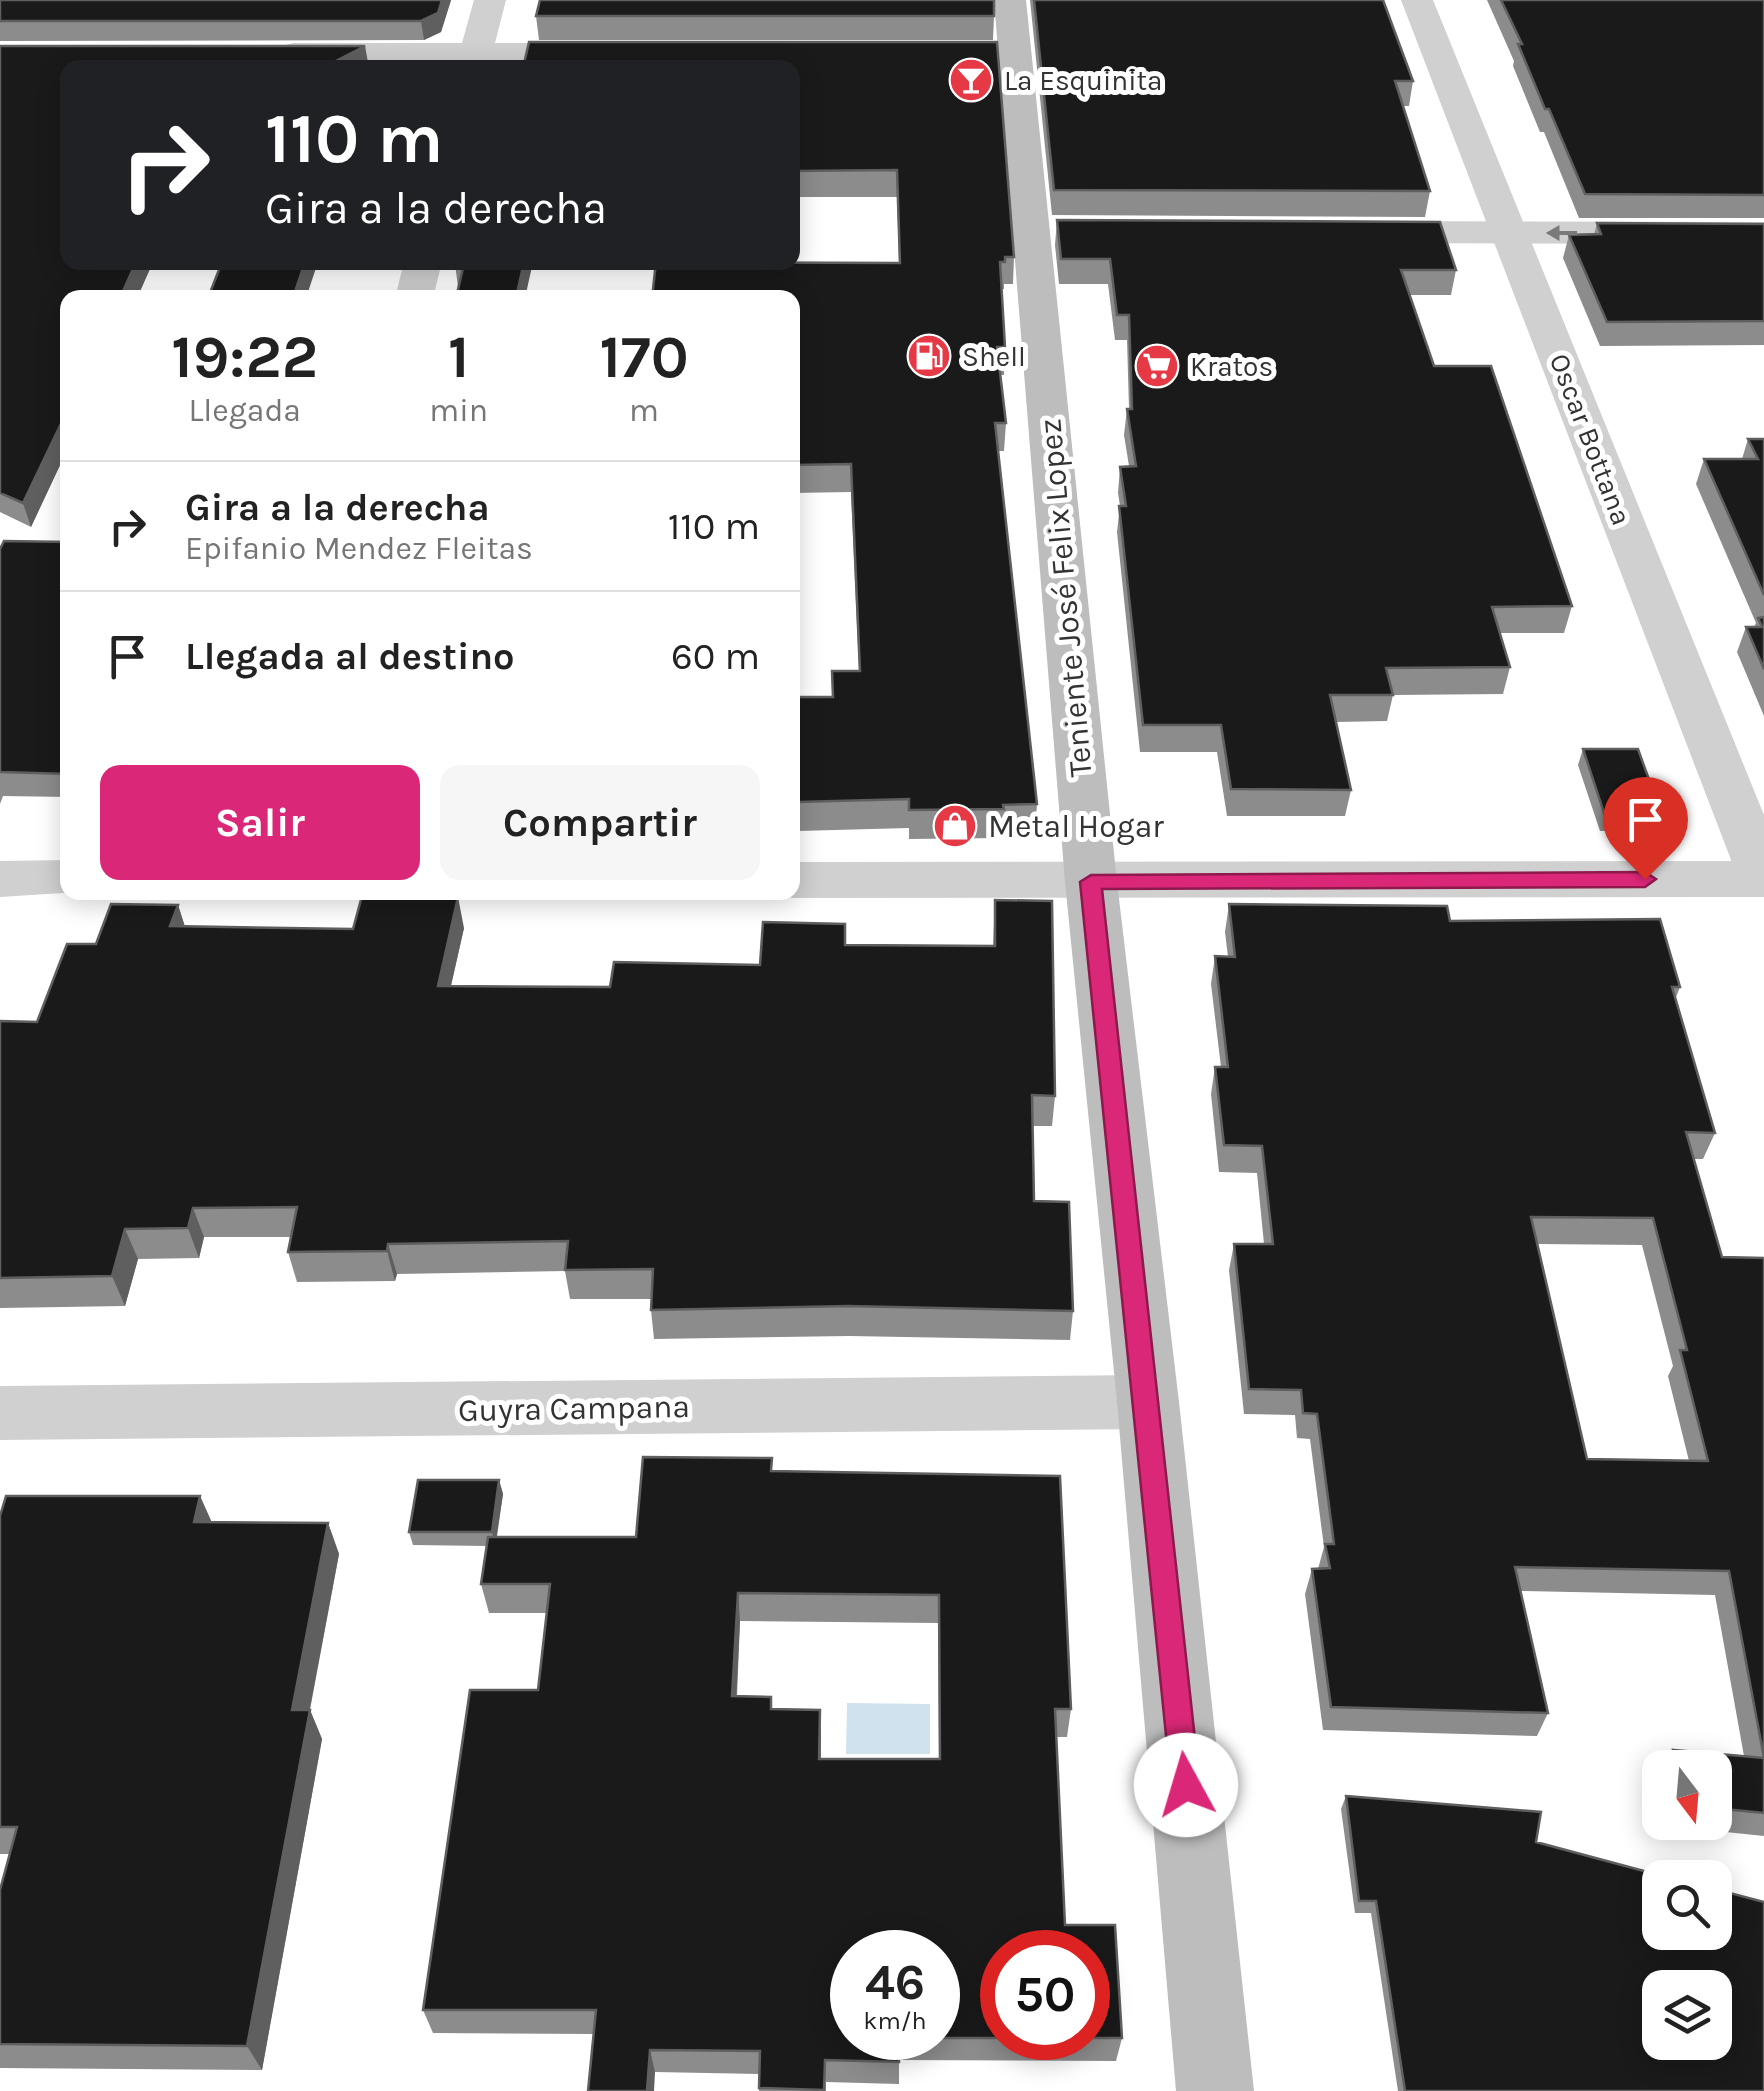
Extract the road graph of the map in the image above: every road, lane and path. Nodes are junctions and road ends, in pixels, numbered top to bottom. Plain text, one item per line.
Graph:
1 (490, 0) edge
2 (1010, 0) edge
3 (1416, 0) edge
4 (636, 52) edge
5 (258, 53) edge
6 (474, 60) edge
7 (1331, 232) edge
8 (1511, 233) junction
9 (1764, 233) edge
10 (0, 878) edge
11 (60, 878) edge
12 (1764, 878) edge
13 (800, 880) edge
14 (1091, 882) junction
15 (1148, 1402) junction
16 (0, 1413) edge
17 (1216, 2091) edge

1 - 6 street
2 - 14 main road, Teniente José Felix Lopez
3 - 8 street, Oscar Bottana
4 - 6 street
5 - 6 street
7 - 8 street
9 -> 8 street
8 - 12 street, Oscar Bottana
10 - 11 street
12 - 14 street
13 - 14 street
14 - 15 main road, Teniente José Felix Lopez
15 - 16 street, Guyra Campana
15 - 17 main road, Teniente José Felix Lopez

